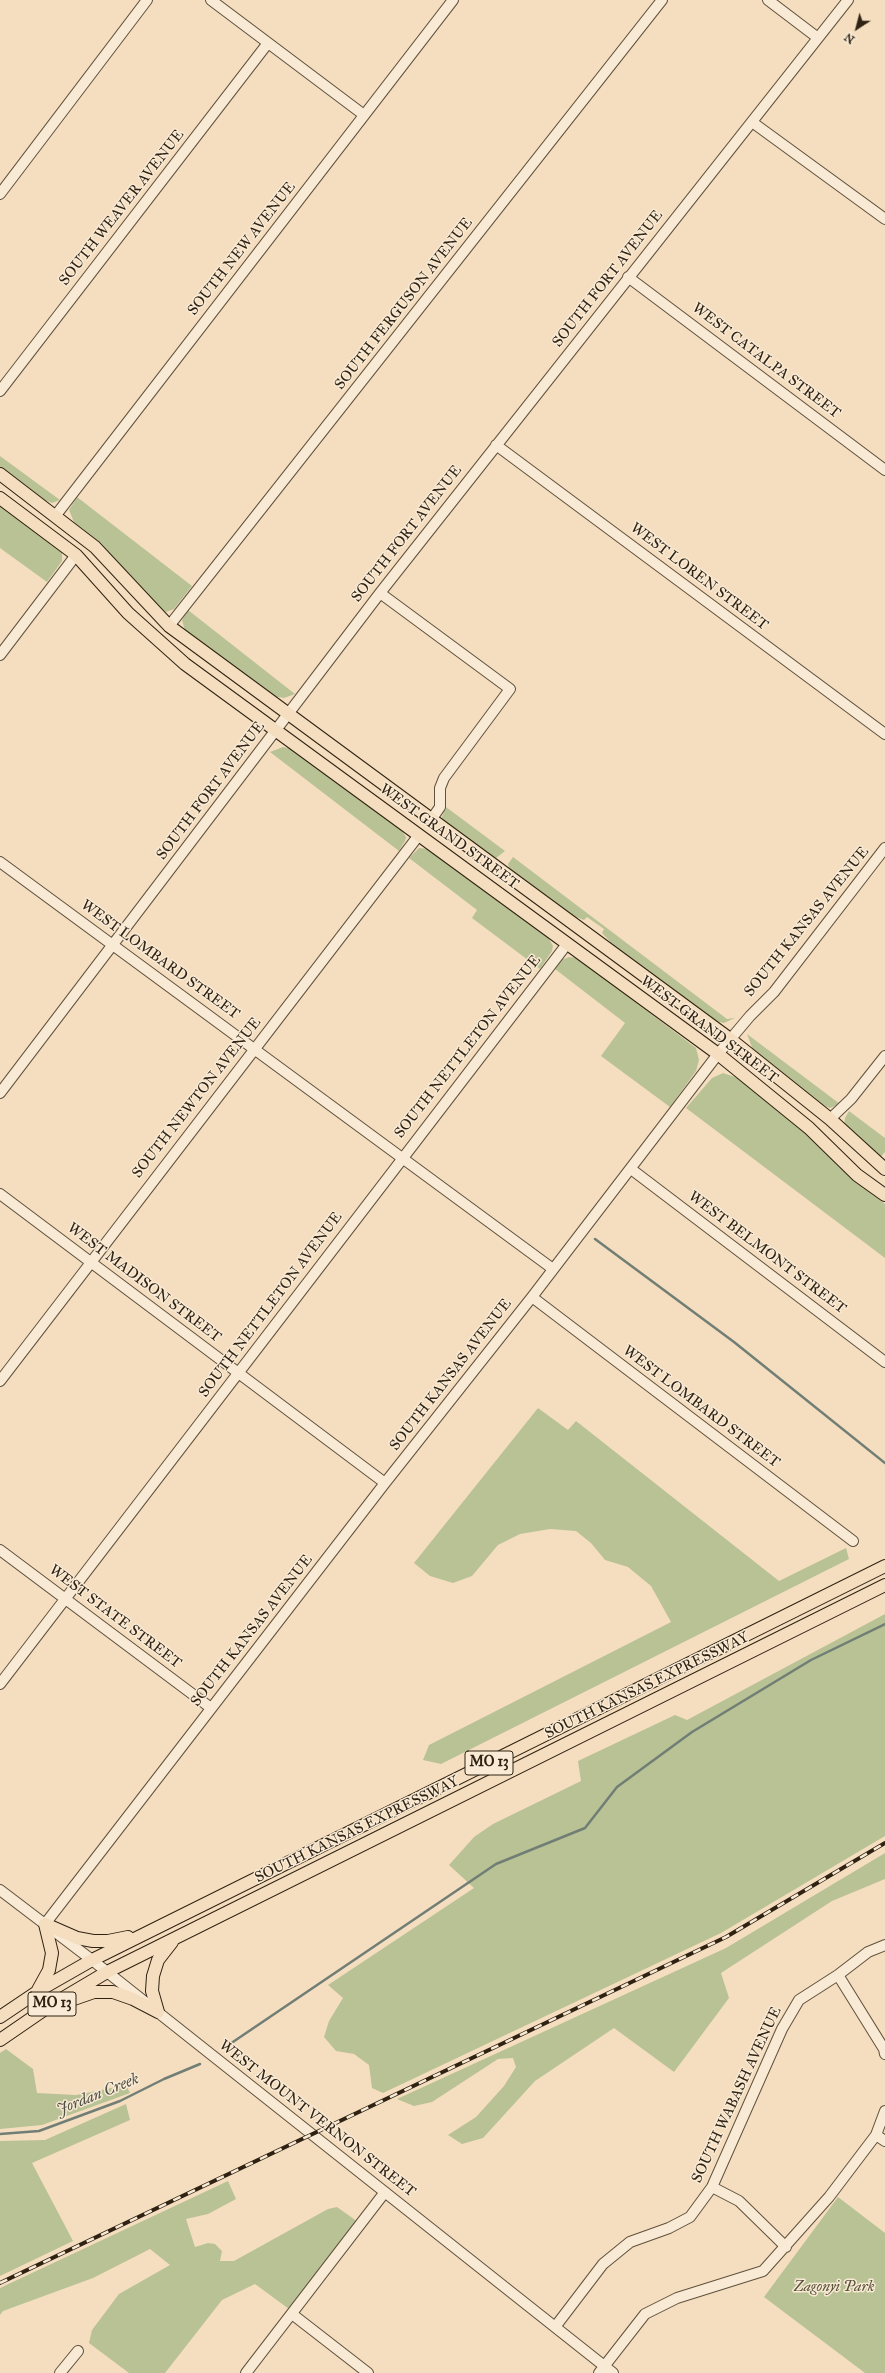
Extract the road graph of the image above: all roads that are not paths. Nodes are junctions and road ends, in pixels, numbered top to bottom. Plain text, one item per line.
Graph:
1 (147, 0) edge
2 (211, 0) edge
3 (453, 0) edge
4 (662, 0) edge
5 (768, 0) edge
6 (848, 0) edge
7 (818, 38) junction
8 (268, 43) junction
9 (364, 115) junction
10 (752, 122) junction
11 (0, 194) edge
12 (885, 219) edge
13 (628, 277) junction
14 (0, 391) edge
15 (496, 445) junction
16 (885, 470) edge
17 (0, 474) edge
18 (0, 498) edge
19 (56, 515) junction
20 (76, 555) junction
21 (380, 593) junction
22 (169, 626) junction
23 (0, 655) edge
24 (287, 715) junction
25 (276, 730) junction
26 (885, 734) edge
27 (431, 820) junction
28 (420, 835) junction
29 (885, 848) edge
30 (0, 862) edge
31 (567, 944) junction
32 (114, 945) junction
33 (730, 1039) junction
34 (255, 1049) junction
35 (718, 1054) junction
36 (885, 1056) edge
37 (0, 1093) edge
38 (830, 1119) junction
39 (402, 1157) junction
40 (631, 1169) junction
41 (885, 1170) edge
42 (0, 1194) edge
43 (885, 1194) edge
44 (90, 1261) junction
45 (552, 1269) junction
46 (532, 1297) junction
47 (885, 1362) edge
48 (238, 1373) junction
49 (0, 1381) edge
50 (385, 1483) junction
51 (852, 1541) dead end
52 (0, 1550) edge
53 (885, 1566) edge
54 (885, 1585) edge
55 (65, 1599) junction
56 (0, 1684) edge
57 (211, 1708) junction
58 (0, 1890) edge
59 (45, 1924) junction
60 (154, 1930) junction
61 (174, 1939) junction
62 (885, 1945) edge
63 (92, 1960) junction
64 (107, 1972) junction
65 (838, 1975) junction
66 (36, 1993) junction
67 (158, 2012) junction
68 (0, 2018) edge
69 (20, 2025) junction
70 (0, 2040) edge
71 (885, 2054) edge
72 (885, 2111) edge
73 (876, 2135) junction
74 (885, 2141) edge
75 (712, 2187) junction
76 (385, 2192) junction
77 (786, 2247) junction
78 (292, 2314) junction
79 (555, 2327) junction
80 (78, 2351) dead end
81 (602, 2370) edge
82 (60, 2373) edge
83 (246, 2373) edge
84 (368, 2373) edge
85 (613, 2373) edge

1 - 11 street
2 - 8 street
3 - 9 street, SOUTH NEW AVENUE
4 - 22 street, SOUTH FERGUSON AVENUE
5 - 7 street
6 - 7 street, SOUTH FORT AVENUE
7 - 10 street, SOUTH FORT AVENUE
8 - 9 street
8 - 14 street, SOUTH WEAVER AVENUE
9 - 19 street, SOUTH NEW AVENUE
10 - 12 street
10 - 13 street, SOUTH FORT AVENUE
13 - 15 street, SOUTH FORT AVENUE
13 - 16 street, WEST CATALPA STREET
15 - 21 street, SOUTH FORT AVENUE
15 - 26 street, WEST LOREN STREET
17 - 19 main road, WEST GRAND STREET
18 - 20 main road, WEST GRAND STREET
19 - 22 main road, WEST GRAND STREET
20 - 23 street
20 - 25 main road, WEST GRAND STREET
21 - 24 street, SOUTH FORT AVENUE
21 - 27 street
22 - 24 main road, WEST GRAND STREET
24 - 25 street, SOUTH FORT AVENUE
24 - 27 main road, WEST GRAND STREET
25 - 28 main road, WEST GRAND STREET
25 - 32 street, SOUTH FORT AVENUE
27 - 33 main road, WEST GRAND STREET
28 - 31 main road, WEST GRAND STREET
28 - 34 street, SOUTH NEWTON AVENUE
29 - 33 street, SOUTH KANSAS AVENUE
30 - 32 street, WEST LOMBARD STREET
31 - 35 main road, WEST GRAND STREET
31 - 39 street, SOUTH NETTLETON AVENUE
32 - 34 street, WEST LOMBARD STREET
32 - 37 street, SOUTH FORT AVENUE
33 - 35 street, SOUTH KANSAS AVENUE
33 - 38 main road, WEST GRAND STREET
34 - 39 street, WEST LOMBARD STREET
34 - 44 street, SOUTH NEWTON AVENUE
35 - 40 street, SOUTH KANSAS AVENUE
35 - 43 main road, WEST GRAND STREET
36 - 38 street
38 - 41 main road, WEST GRAND STREET
39 - 45 street, WEST LOMBARD STREET
39 - 48 street, SOUTH NETTLETON AVENUE
40 - 45 street, SOUTH KANSAS AVENUE
40 - 47 street, WEST BELMONT STREET
42 - 44 street, WEST MADISON STREET
44 - 48 street, WEST MADISON STREET
44 - 49 street, SOUTH NEWTON AVENUE
45 - 46 street, SOUTH KANSAS AVENUE
46 - 50 street, SOUTH KANSAS AVENUE
46 - 51 street, WEST LOMBARD STREET
48 - 50 street, WEST MADISON STREET
48 - 55 street, SOUTH NETTLETON AVENUE
50 - 57 street, SOUTH KANSAS AVENUE
52 - 55 street, WEST STATE STREET
53 - 60 main road, SOUTH KANSAS EXPRESSWAY / MO 13
54 - 61 main road, SOUTH KANSAS EXPRESSWAY / MO 13
55 - 56 street, SOUTH NETTLETON AVENUE
55 - 57 street, WEST STATE STREET
57 - 59 street, SOUTH KANSAS AVENUE
58 - 59 street, WEST MOUNT VERNON STREET
59 - 60 main road
59 - 63 street, WEST MOUNT VERNON STREET
59 - 66 main road
60 - 63 main road, SOUTH KANSAS EXPRESSWAY / MO 13
61 - 64 main road, SOUTH KANSAS EXPRESSWAY / MO 13
61 - 67 main road
62 - 65 street, SOUTH WABASH AVENUE
63 - 64 street, WEST MOUNT VERNON STREET
63 - 66 main road, SOUTH KANSAS EXPRESSWAY / MO 13
64 - 67 street, WEST MOUNT VERNON STREET
64 - 69 main road, SOUTH KANSAS EXPRESSWAY / MO 13
65 - 71 street
65 - 75 street, SOUTH WABASH AVENUE
66 - 68 main road, SOUTH KANSAS EXPRESSWAY / MO 13
67 - 69 main road
67 - 76 street, WEST MOUNT VERNON STREET
69 - 70 main road, SOUTH KANSAS EXPRESSWAY / MO 13
72 - 73 street
73 - 74 street
73 - 77 street
75 - 77 street
75 - 79 street, SOUTH WABASH AVENUE
76 - 78 street
76 - 79 street, WEST MOUNT VERNON STREET
77 - 81 street
78 - 83 street
78 - 84 street
79 - 81 street, WEST MOUNT VERNON STREET
80 - 82 street
81 - 85 street, WEST MOUNT VERNON STREET

